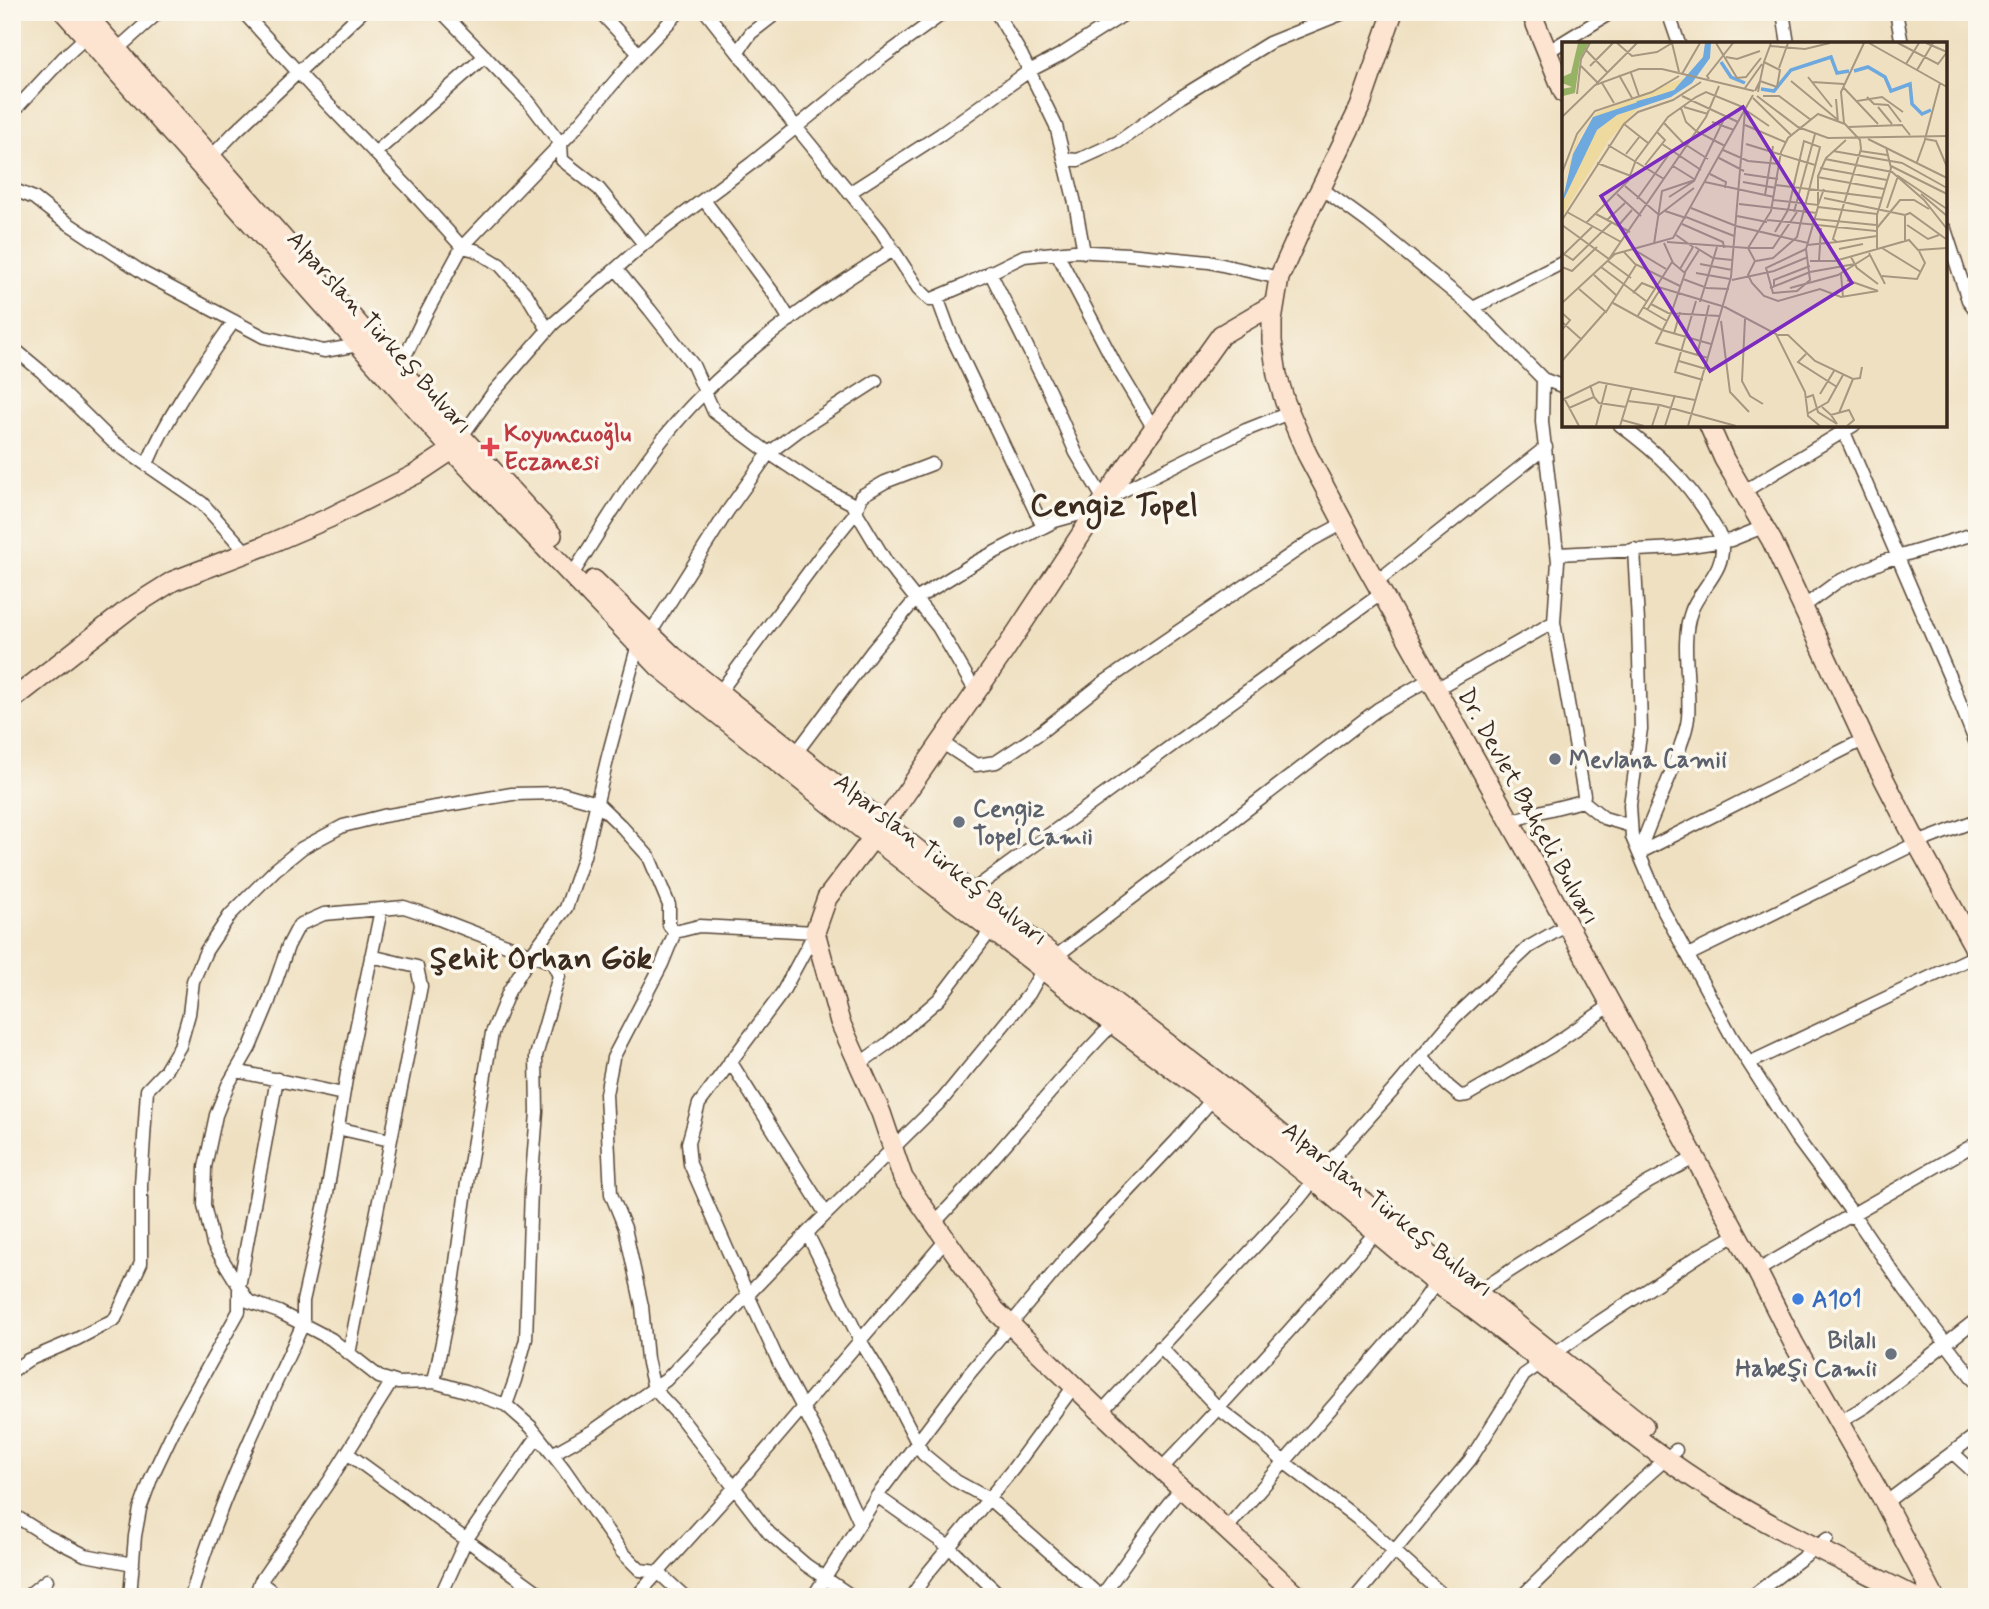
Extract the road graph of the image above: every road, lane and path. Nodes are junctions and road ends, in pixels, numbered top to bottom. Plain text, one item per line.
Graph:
1 (64, 12) edge
2 (84, 12) edge
3 (159, 12) edge
4 (243, 12) edge
5 (362, 12) edge
6 (442, 12) edge
7 (600, 12) edge
8 (679, 12) edge
9 (706, 12) edge
10 (778, 12) edge
11 (945, 12) edge
12 (996, 12) edge
13 (1128, 12) edge
14 (1346, 12) edge
15 (1393, 12) edge
16 (1531, 12) edge
17 (1612, 12) edge
18 (1668, 12) edge
19 (1783, 12) edge
20 (1896, 12) edge
21 (926, 18) edge
22 (86, 37) junction
23 (1563, 42) edge
24 (1678, 42) edge
25 (1788, 42) edge
26 (1902, 42) edge
27 (1562, 43) edge
28 (738, 51) junction
29 (1547, 52) junction
30 (639, 54) junction
31 (112, 55) junction
32 (485, 56) junction
33 (1029, 71) junction
34 (299, 72) junction
35 (1562, 88) edge
36 (12, 113) edge
37 (796, 127) junction
38 (561, 144) junction
39 (376, 153) junction
40 (1064, 159) junction
41 (206, 162) junction
42 (1321, 188) junction
43 (12, 189) edge
44 (849, 192) junction
45 (704, 200) junction
46 (644, 244) junction
47 (462, 247) junction
48 (1948, 248) edge
49 (893, 250) junction
50 (1084, 252) junction
51 (1057, 253) junction
52 (1562, 263) edge
53 (617, 270) junction
54 (990, 272) junction
55 (1279, 278) junction
56 (937, 296) junction
57 (1274, 304) junction
58 (1473, 308) junction
59 (1977, 312) edge
60 (790, 320) junction
61 (234, 321) junction
62 (548, 330) junction
63 (359, 345) junction
64 (12, 348) edge
65 (396, 376) junction
66 (1562, 376) edge
67 (1543, 379) junction
68 (876, 382) dead end
69 (1562, 386) edge
70 (706, 392) junction
71 (1289, 413) junction
72 (1622, 427) edge
73 (1710, 427) edge
74 (1846, 428) edge
75 (1154, 429) junction
76 (457, 444) junction
77 (1546, 447) junction
78 (769, 453) junction
79 (147, 464) junction
80 (932, 464) dead end
81 (1743, 492) junction
82 (1101, 504) junction
83 (856, 512) junction
84 (1344, 523) junction
85 (1043, 527) junction
86 (1763, 527) junction
87 (1977, 533) edge
88 (1721, 541) junction
89 (1634, 549) junction
90 (247, 553) junction
91 (1558, 554) junction
92 (1897, 556) junction
93 (575, 569) junction
94 (1379, 587) junction
95 (916, 599) junction
96 (1803, 607) junction
97 (1554, 622) junction
98 (644, 640) junction
99 (1433, 684) junction
100 (976, 692) junction
101 (719, 693) junction
102 (12, 700) edge
103 (1864, 739) junction
104 (941, 742) junction
105 (1977, 746) edge
106 (796, 753) junction
107 (1583, 801) junction
108 (597, 803) junction
109 (1977, 820) edge
110 (1510, 822) junction
111 (1631, 826) junction
112 (880, 831) junction
113 (1917, 843) junction
114 (1639, 853) junction
115 (964, 897) junction
116 (381, 910) junction
117 (1567, 925) junction
118 (992, 929) junction
119 (675, 932) junction
120 (815, 932) junction
121 (531, 955) junction
122 (1688, 955) junction
123 (1977, 955) edge
124 (371, 956) junction
125 (1049, 963) junction
126 (1611, 1005) junction
127 (1120, 1018) junction
128 (1422, 1056) junction
129 (730, 1062) junction
130 (1749, 1063) junction
131 (859, 1064) junction
132 (236, 1071) junction
133 (277, 1079) junction
134 (1218, 1093) junction
135 (343, 1094) junction
136 (337, 1128) junction
137 (390, 1140) junction
138 (1977, 1143) edge
139 (893, 1150) junction
140 (1694, 1158) junction
141 (1319, 1175) junction
142 (826, 1214) junction
143 (1853, 1214) junction
144 (934, 1223) junction
145 (1376, 1232) junction
146 (807, 1233) junction
147 (1736, 1235) junction
148 (946, 1240) junction
149 (1757, 1271) junction
150 (1436, 1283) junction
151 (239, 1287) junction
152 (750, 1295) junction
153 (1470, 1296) junction
154 (1977, 1319) edge
155 (303, 1324) junction
156 (1009, 1324) junction
157 (860, 1340) junction
158 (1947, 1342) junction
159 (1160, 1347) junction
160 (349, 1354) junction
161 (1548, 1359) junction
162 (12, 1371) edge
163 (393, 1381) junction
164 (433, 1382) junction
165 (1977, 1384) edge
166 (1073, 1385) junction
167 (654, 1389) junction
168 (506, 1405) junction
169 (801, 1407) junction
170 (1219, 1409) junction
171 (1101, 1412) junction
172 (1838, 1423) junction
173 (1977, 1434) edge
174 (538, 1436) junction
175 (918, 1442) junction
176 (347, 1452) junction
177 (1952, 1453) junction
178 (552, 1454) junction
179 (1671, 1455) junction
180 (1284, 1462) junction
181 (1161, 1469) junction
182 (1977, 1475) edge
183 (735, 1486) junction
184 (1181, 1488) junction
185 (877, 1496) junction
186 (989, 1499) junction
187 (1885, 1503) junction
188 (12, 1514) edge
189 (860, 1523) junction
190 (1226, 1529) junction
191 (466, 1540) junction
192 (1822, 1543) junction
193 (949, 1547) junction
194 (1394, 1551) junction
195 (132, 1564) junction
196 (658, 1572) junction
197 (825, 1578) junction
198 (47, 1580) dead end
199 (260, 1582) junction
200 (540, 1595) edge
201 (26, 1597) edge
202 (130, 1597) edge
203 (191, 1597) edge
204 (255, 1597) edge
205 (279, 1597) edge
206 (440, 1597) edge
207 (636, 1597) edge
208 (685, 1597) edge
209 (813, 1597) edge
210 (853, 1597) edge
211 (911, 1597) edge
212 (1002, 1597) edge
213 (1101, 1597) edge
214 (1299, 1597) edge
215 (1356, 1597) edge
216 (1445, 1597) edge
217 (1521, 1597) edge
218 (1751, 1597) edge
219 (1914, 1597) edge
220 (1929, 1597) edge
221 (1934, 1597) edge

1 - 22 main road, Alparslan Türkeş Bulvarı
2 - 31 main road, Alparslan Türkeş Bulvarı
3 - 31 street
4 - 34 street
5 - 34 street
6 - 32 street
7 - 30 street
8 - 30 street
9 - 28 street
10 - 28 street
11 - 21 street
12 - 33 street
13 - 33 street
14 - 40 street
15 - 42 main road, Dr. Devlet Bahçeli Bulvarı
16 - 29 main road
17 - 23 street
18 - 24 street
19 - 25 street
20 - 26 street
21 - 37 street
22 - 31 main road, Alparslan Türkeş Bulvarı
22 - 36 street
27 - 29 street
28 - 37 street
29 - 35 main road
30 - 38 street
31 - 41 main road, Alparslan Türkeş Bulvarı
32 - 38 street
32 - 39 street
33 - 40 street
33 - 44 street
34 - 39 street
34 - 41 street
37 - 44 street
37 - 45 street
38 - 46 street
38 - 47 street
39 - 47 street
40 - 50 street
41 - 63 main road, Alparslan Türkeş Bulvarı
41 - 65 main road, Alparslan Türkeş Bulvarı
42 - 55 main road, Dr. Devlet Bahçeli Bulvarı
42 - 58 street
43 - 61 street
44 - 49 street
45 - 46 street
45 - 60 street
46 - 53 street
47 - 62 street
47 - 65 street
48 - 59 street
49 - 56 street
49 - 60 street
50 - 51 street
50 - 55 street
51 - 54 street
51 - 75 street
52 - 58 street
53 - 62 street
53 - 70 street
54 - 56 street
54 - 82 street
55 - 57 main road, Dr. Devlet Bahçeli Bulvarı
56 - 85 street
57 - 71 main road, Dr. Devlet Bahçeli Bulvarı
57 - 75 main road
58 - 67 street
60 - 70 street
61 - 63 street
61 - 79 street
62 - 76 street
63 - 65 main road, Alparslan Türkeş Bulvarı
64 - 79 street
65 - 76 main road, Alparslan Türkeş Bulvarı
66 - 67 street
67 - 69 street
67 - 77 street
68 - 78 street
70 - 78 street
70 - 93 street
71 - 82 street
71 - 84 main road, Dr. Devlet Bahçeli Bulvarı
72 - 88 street
73 - 81 main road
74 - 81 street
74 - 92 street
75 - 82 main road
76 - 90 main road
76 - 93 main road, Alparslan Türkeş Bulvarı
77 - 91 street
77 - 94 street
78 - 83 street
78 - 98 street
79 - 90 street
80 - 83 street
81 - 86 main road
82 - 85 street
82 - 100 main road
83 - 95 street
83 - 101 street
84 - 94 main road, Dr. Devlet Bahçeli Bulvarı
84 - 104 street
85 - 95 street
86 - 88 street
86 - 96 main road
87 - 92 street
88 - 89 street
88 - 114 street
89 - 91 street
89 - 111 street
90 - 102 main road
91 - 97 street
92 - 96 street
92 - 105 street
93 - 98 main road, Alparslan Türkeş Bulvarı
94 - 99 main road, Dr. Devlet Bahçeli Bulvarı
94 - 115 street
95 - 100 street
95 - 106 street
96 - 103 main road
97 - 99 street
97 - 107 street
98 - 101 main road, Alparslan Türkeş Bulvarı
98 - 108 street
98 - 112 main road, Alparslan Türkeş Bulvarı
99 - 110 main road, Dr. Devlet Bahçeli Bulvarı
99 - 125 street
100 - 104 main road
101 - 106 main road, Alparslan Türkeş Bulvarı
103 - 113 main road
103 - 114 street
104 - 112 main road
106 - 112 main road, Alparslan Türkeş Bulvarı
107 - 110 street
107 - 111 street
108 - 119 street
108 - 121 street
108 - 162 street
109 - 113 street
110 - 117 main road, Dr. Devlet Bahçeli Bulvarı
111 - 114 street
112 - 115 main road, Alparslan Türkeş Bulvarı
112 - 120 main road
113 - 122 street
113 - 123 main road
114 - 122 street
115 - 118 main road, Alparslan Türkeş Bulvarı
115 - 125 main road, Alparslan Türkeş Bulvarı
116 - 121 street
116 - 124 street
116 - 132 street
117 - 126 main road, Dr. Devlet Bahçeli Bulvarı
117 - 128 street
118 - 125 main road, Alparslan Türkeş Bulvarı
118 - 131 street
119 - 120 street
119 - 167 street
120 - 129 street
120 - 131 main road
121 - 164 street
121 - 168 street
122 - 130 street
123 - 130 street
124 - 135 street
124 - 137 street
125 - 127 main road, Alparslan Türkeş Bulvarı
125 - 139 street
126 - 128 street
126 - 140 main road, Dr. Devlet Bahçeli Bulvarı
127 - 134 main road, Alparslan Türkeş Bulvarı
127 - 144 street
128 - 141 street
129 - 142 street
129 - 152 street
130 - 143 street
131 - 139 main road
132 - 133 street
132 - 151 street
133 - 135 street
133 - 151 street
134 - 141 main road, Alparslan Türkeş Bulvarı
134 - 156 street
135 - 136 street
136 - 137 street
136 - 155 street
137 - 160 street
138 - 143 street
139 - 142 street
139 - 144 main road
140 - 147 main road, Dr. Devlet Bahçeli Bulvarı
140 - 153 street
141 - 145 main road, Alparslan Türkeş Bulvarı
141 - 153 main road, Alparslan Türkeş Bulvarı
141 - 159 street
142 - 146 street
143 - 149 street
143 - 158 street
144 - 148 main road
145 - 150 main road, Alparslan Türkeş Bulvarı
145 - 170 street
146 - 152 street
146 - 157 street
147 - 149 main road, Dr. Devlet Bahçeli Bulvarı
147 - 161 street
148 - 156 main road
148 - 157 street
149 - 172 main road, Dr. Devlet Bahçeli Bulvarı
150 - 153 main road, Alparslan Türkeş Bulvarı
150 - 180 street
151 - 155 street
151 - 195 street
152 - 167 street
152 - 169 street
153 - 161 main road, Alparslan Türkeş Bulvarı
154 - 158 street
155 - 160 street
155 - 203 street
156 - 166 main road
156 - 175 street
157 - 169 street
157 - 175 street
158 - 165 street
158 - 172 street
159 - 170 street
159 - 171 street
160 - 163 street
161 - 179 main road, Alparslan Türkeş Bulvarı
161 - 194 street
163 - 164 street
163 - 176 street
164 - 168 street
166 - 171 main road
166 - 186 street
167 - 178 street
167 - 183 street
168 - 174 street
169 - 183 street
169 - 189 street
170 - 180 street
170 - 181 street
171 - 181 main road
172 - 187 main road, Dr. Devlet Bahçeli Bulvarı
173 - 177 street
174 - 178 street
174 - 191 street
175 - 185 street
175 - 186 street
176 - 191 street
176 - 199 street
177 - 182 street
177 - 187 street
178 - 196 street
179 - 192 main road, Alparslan Türkeş Bulvarı
179 - 217 street
180 - 190 street
180 - 194 street
181 - 184 main road
183 - 196 street
183 - 197 street
184 - 190 main road
184 - 213 street
185 - 189 street
185 - 193 street
186 - 193 street
186 - 213 street
187 - 221 main road, Dr. Devlet Bahçeli Bulvarı
188 - 195 street
189 - 197 street
190 - 214 main road
191 - 200 street
191 - 206 street
192 - 218 street
192 - 219 main road, Alparslan Türkeş Bulvarı
192 - 220 main road, Alparslan Türkeş Bulvarı
193 - 211 street
193 - 212 street
194 - 215 street
194 - 216 street
195 - 202 street
196 - 207 street
196 - 208 street
197 - 209 street
197 - 210 street
198 - 201 street
199 - 204 street
199 - 205 street

